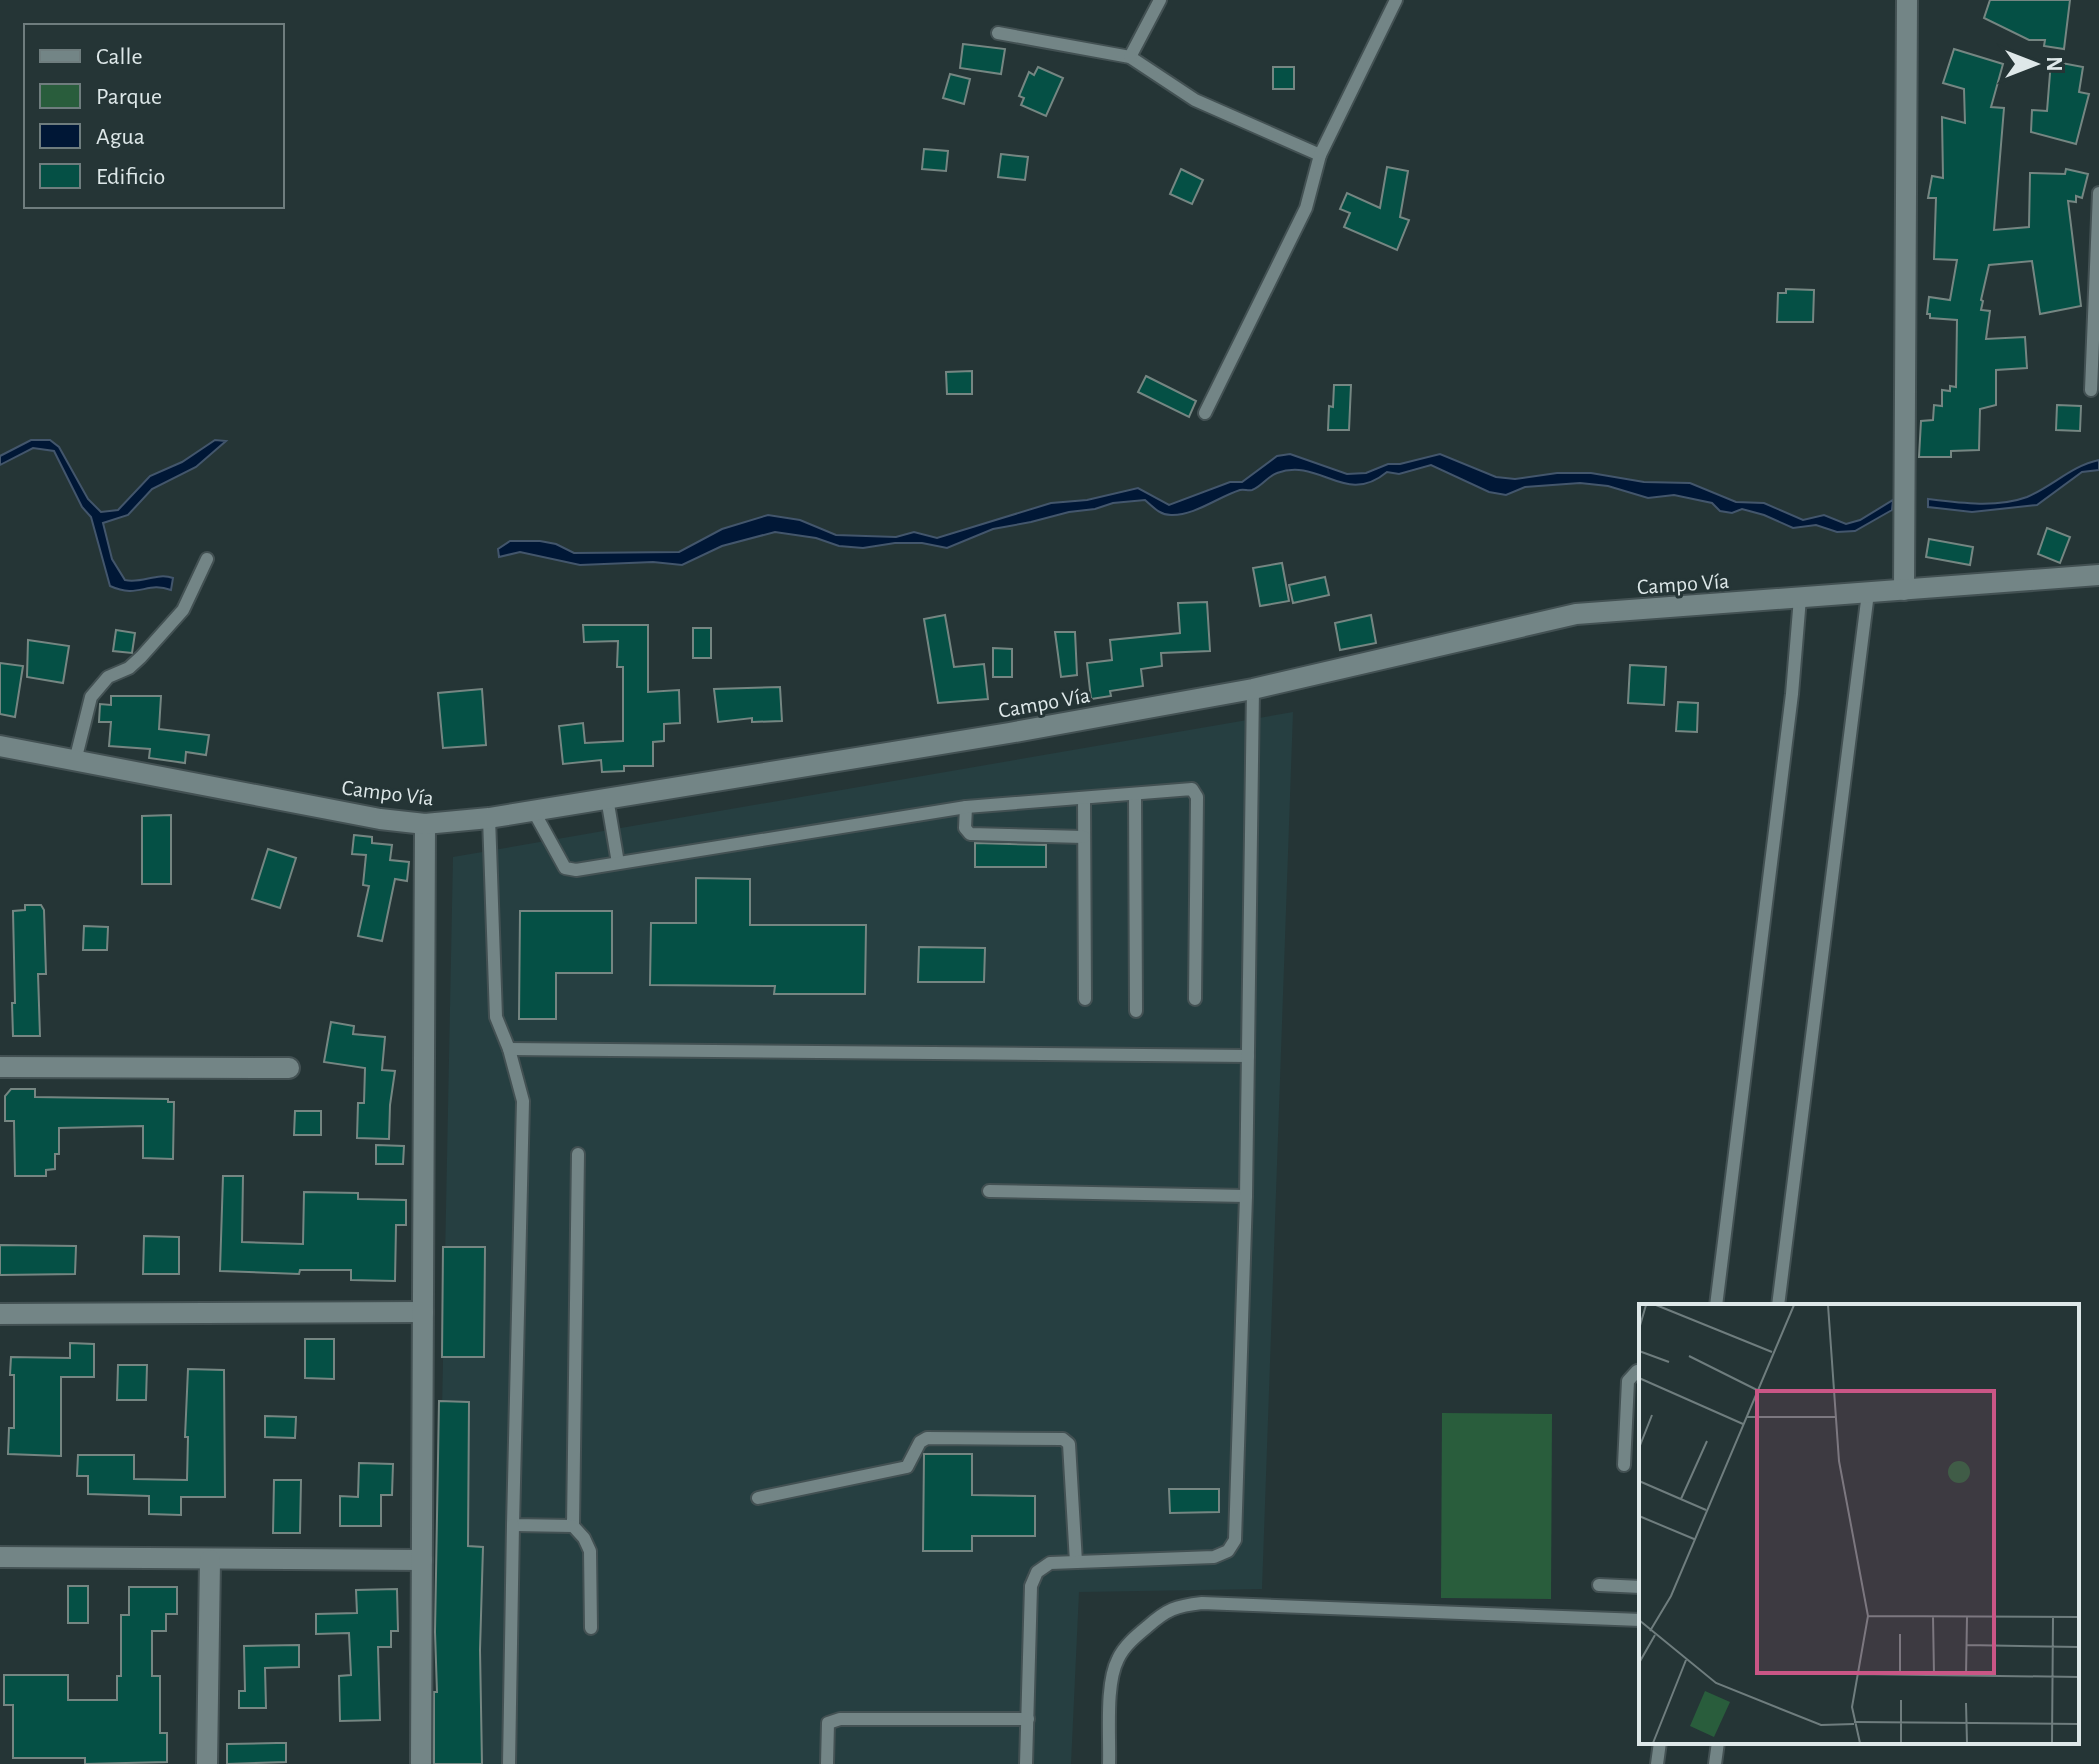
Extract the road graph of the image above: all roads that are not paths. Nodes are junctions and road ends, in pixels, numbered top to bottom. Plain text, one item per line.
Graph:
1 (1160, 0) edge
2 (1396, 0) edge
3 (1907, 0) edge
4 (998, 33) dead end
5 (1130, 57) junction
6 (1320, 155) junction
7 (2099, 193) edge
8 (2091, 390) dead end
9 (1205, 413) dead end
10 (207, 559) dead end
11 (2099, 575) edge
12 (1904, 590) junction
13 (1868, 593) junction
14 (1800, 598) junction
15 (1253, 689) junction
16 (0, 746) edge
17 (75, 761) junction
18 (1135, 794) junction
19 (607, 798) junction
20 (1084, 798) junction
21 (966, 807) junction
22 (533, 810) junction
23 (489, 818) junction
24 (425, 824) junction
25 (1084, 837) junction
26 (618, 863) junction
27 (1085, 999) dead end
28 (1195, 999) dead end
29 (1136, 1011) dead end
30 (509, 1049) junction
31 (1248, 1056) junction
32 (0, 1067) edge
33 (289, 1068) dead end
34 (578, 1154) dead end
35 (989, 1191) dead end
36 (1246, 1196) junction
37 (1716, 1304) edge
38 (1778, 1304) edge
39 (423, 1312) junction
40 (0, 1314) edge
41 (1639, 1370) edge
42 (1624, 1465) dead end
43 (758, 1498) dead end
44 (513, 1525) junction
45 (573, 1526) junction
46 (0, 1557) edge
47 (210, 1560) junction
48 (422, 1560) junction
49 (1076, 1562) junction
50 (1599, 1585) dead end
51 (1639, 1587) edge
52 (1639, 1620) edge
53 (591, 1628) dead end
54 (1028, 1719) junction
55 (1660, 1744) edge
56 (1718, 1744) edge
57 (207, 1764) edge
58 (421, 1764) edge
59 (509, 1764) edge
60 (827, 1764) edge
61 (1026, 1764) edge
62 (1109, 1764) edge
63 (1657, 1764) edge
64 (1715, 1764) edge

1 - 5 lane
2 - 6 lane
3 - 12 street
4 - 5 lane
5 - 6 lane
6 - 9 lane
7 - 8 lane
10 - 17 lane
11 - 12 street, Campo Vía
12 - 13 street, Campo Vía
13 - 14 street, Campo Vía
13 - 38 lane
14 - 15 street, Campo Vía
14 - 37 lane
15 - 19 street, Campo Vía
15 - 31 lane
16 - 17 street, Campo Vía
17 - 24 street, Campo Vía
18 - 20 lane
18 - 28 lane
18 - 29 lane
19 - 22 street, Campo Vía
19 - 26 lane
20 - 21 lane
20 - 25 lane
21 - 25 lane
21 - 26 lane
22 - 23 street, Campo Vía
22 - 26 lane
23 - 24 street, Campo Vía
23 - 30 lane
24 - 39 street
25 - 27 lane
30 - 31 lane
30 - 44 lane
31 - 36 lane
32 - 33 street
34 - 45 lane
35 - 36 lane
36 - 49 lane
39 - 40 street
39 - 48 street
41 - 42 lane
43 - 49 lane
44 - 45 lane
44 - 59 lane
45 - 53 lane
46 - 47 street
47 - 48 street
47 - 57 street
48 - 58 street
49 - 54 lane
50 - 51 lane
52 - 62 lane
54 - 60 lane
54 - 61 lane
55 - 63 lane
56 - 64 lane

